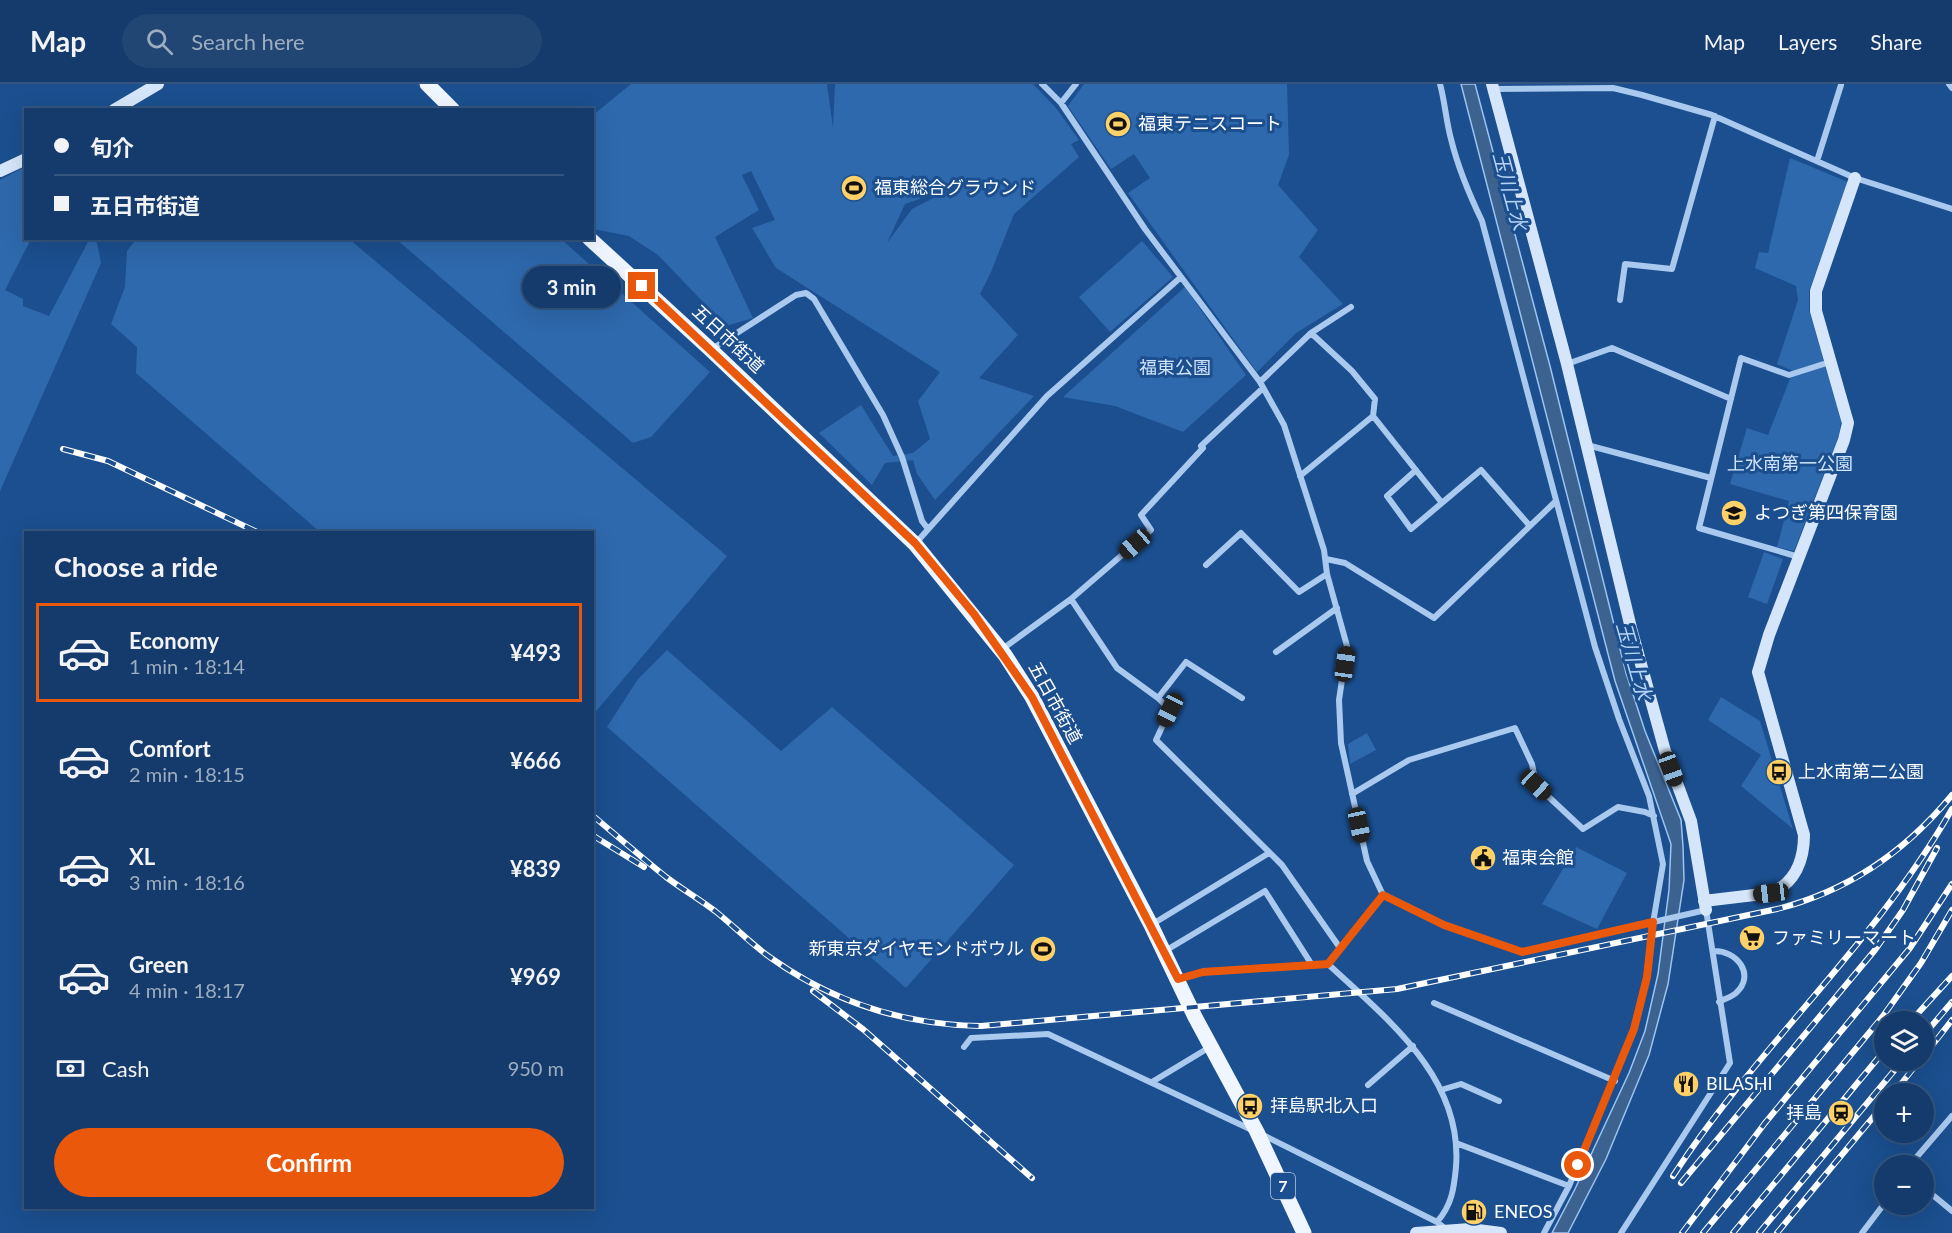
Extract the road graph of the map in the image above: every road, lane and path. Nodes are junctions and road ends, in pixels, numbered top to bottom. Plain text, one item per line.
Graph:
1 (158, 84) edge
2 (427, 84) edge
3 (1042, 84) edge
4 (1076, 84) edge
5 (1440, 84) edge
6 (1949, 84) edge
7 (1841, 85) edge
8 (1493, 86) edge
9 (1952, 88) edge
10 (1062, 103) junction
11 (117, 108) edge
12 (451, 108) edge
13 (1715, 116) junction
14 (24, 160) edge
15 (1817, 161) junction
16 (0, 171) edge
17 (1855, 178) junction
18 (1952, 209) edge
19 (591, 240) edge
20 (1181, 277) junction
21 (1620, 300) dead end
22 (1351, 307) dead end
23 (1311, 333) junction
24 (711, 350) junction
25 (1830, 362) junction
26 (1567, 364) junction
27 (1261, 386) junction
28 (1731, 399) junction
29 (1373, 416) junction
30 (1587, 444) junction
31 (1416, 470) junction
32 (1300, 476) junction
33 (1711, 478) junction
34 (1555, 502) junction
35 (1442, 503) junction
36 (1529, 525) junction
37 (928, 529) junction
38 (915, 543) junction
39 (1800, 557) junction
40 (1326, 559) junction
41 (1206, 565) dead end
42 (1327, 574) junction
43 (1071, 599) junction
44 (1337, 608) junction
45 (1001, 650) junction
46 (1276, 652) dead end
47 (1158, 698) junction
48 (1242, 698) dead end
49 (1352, 794) junction
50 (1654, 816) junction
51 (1269, 853) junction
52 (1383, 895) junction
53 (1705, 906) junction
54 (1653, 922) junction
55 (1151, 925) junction
56 (1340, 948) junction
57 (1164, 951) junction
58 (1713, 951) junction
59 (1328, 964) junction
60 (1312, 965) junction
61 (1178, 979) junction
62 (1719, 1002) junction
63 (1434, 1003) dead end
64 (1210, 1046) junction
65 (1413, 1046) junction
66 (964, 1047) dead end
67 (1615, 1081) junction
68 (1152, 1082) junction
69 (1368, 1085) dead end
70 (1441, 1090) junction
71 (1499, 1101) dead end
72 (1952, 1116) edge
73 (1257, 1132) junction
74 (1456, 1143) junction
75 (1919, 1155) edge
76 (1569, 1186) junction
77 (1934, 1196) edge
78 (1952, 1211) edge
79 (1876, 1215) edge
80 (1442, 1226) junction
81 (1302, 1232) edge
82 (1863, 1232) edge
83 (1416, 1233) edge
84 (1498, 1233) edge
85 (1544, 1233) edge
86 (1621, 1233) edge

1 - 11 street
2 - 12 main road
3 - 10 street
4 - 10 street
5 - 34 street
6 - 9 street
7 - 15 street
8 - 13 street
8 - 26 street
10 - 20 street
13 - 15 street
13 - 21 street
14 - 16 street
15 - 17 street
17 - 18 street
17 - 25 street
19 - 24 main road, 五日市街道 / 7
20 - 27 street
20 - 37 street
22 - 23 street
23 - 27 street
23 - 29 street
24 - 37 street
24 - 38 main road, 五日市街道 / 7
25 - 28 street
25 - 39 street
26 - 28 street
26 - 30 street
27 - 32 street
27 - 43 street
28 - 33 street
29 - 31 street
29 - 32 street
30 - 33 street
30 - 53 street
31 - 35 street
31 - 35 street
32 - 40 street
33 - 39 street
34 - 36 street
34 - 50 street
35 - 36 street
36 - 40 street
37 - 38 street
38 - 45 main road, 五日市街道 / 7
39 - 53 street
40 - 42 street
41 - 42 street
42 - 44 street
43 - 45 street
43 - 47 street
44 - 46 street
44 - 49 street
45 - 55 main road, 五日市街道 / 7
47 - 48 street
47 - 51 street
49 - 50 street
49 - 52 street
50 - 54 street
51 - 55 street
51 - 56 street
52 - 54 street
52 - 56 street
53 - 54 street
53 - 58 street
54 - 67 street
55 - 57 main road, 五日市街道 / 7
56 - 59 street
57 - 60 street
57 - 61 main road, 五日市街道 / 7
58 - 62 street
58 - 62 street
59 - 60 street
59 - 65 street
60 - 61 street
61 - 64 main road, 五日市街道 / 7
62 - 86 street
63 - 67 street
64 - 68 street
64 - 73 main road, 五日市街道 / 7
65 - 69 street
65 - 70 street
66 - 68 street
67 - 76 street
68 - 73 street
70 - 71 street
70 - 74 street
72 - 75 street
73 - 80 street
73 - 81 main road, 五日市街道 / 7
74 - 76 street
74 - 80 street
76 - 85 street
77 - 78 street
79 - 82 street
80 - 83 street
80 - 84 street

